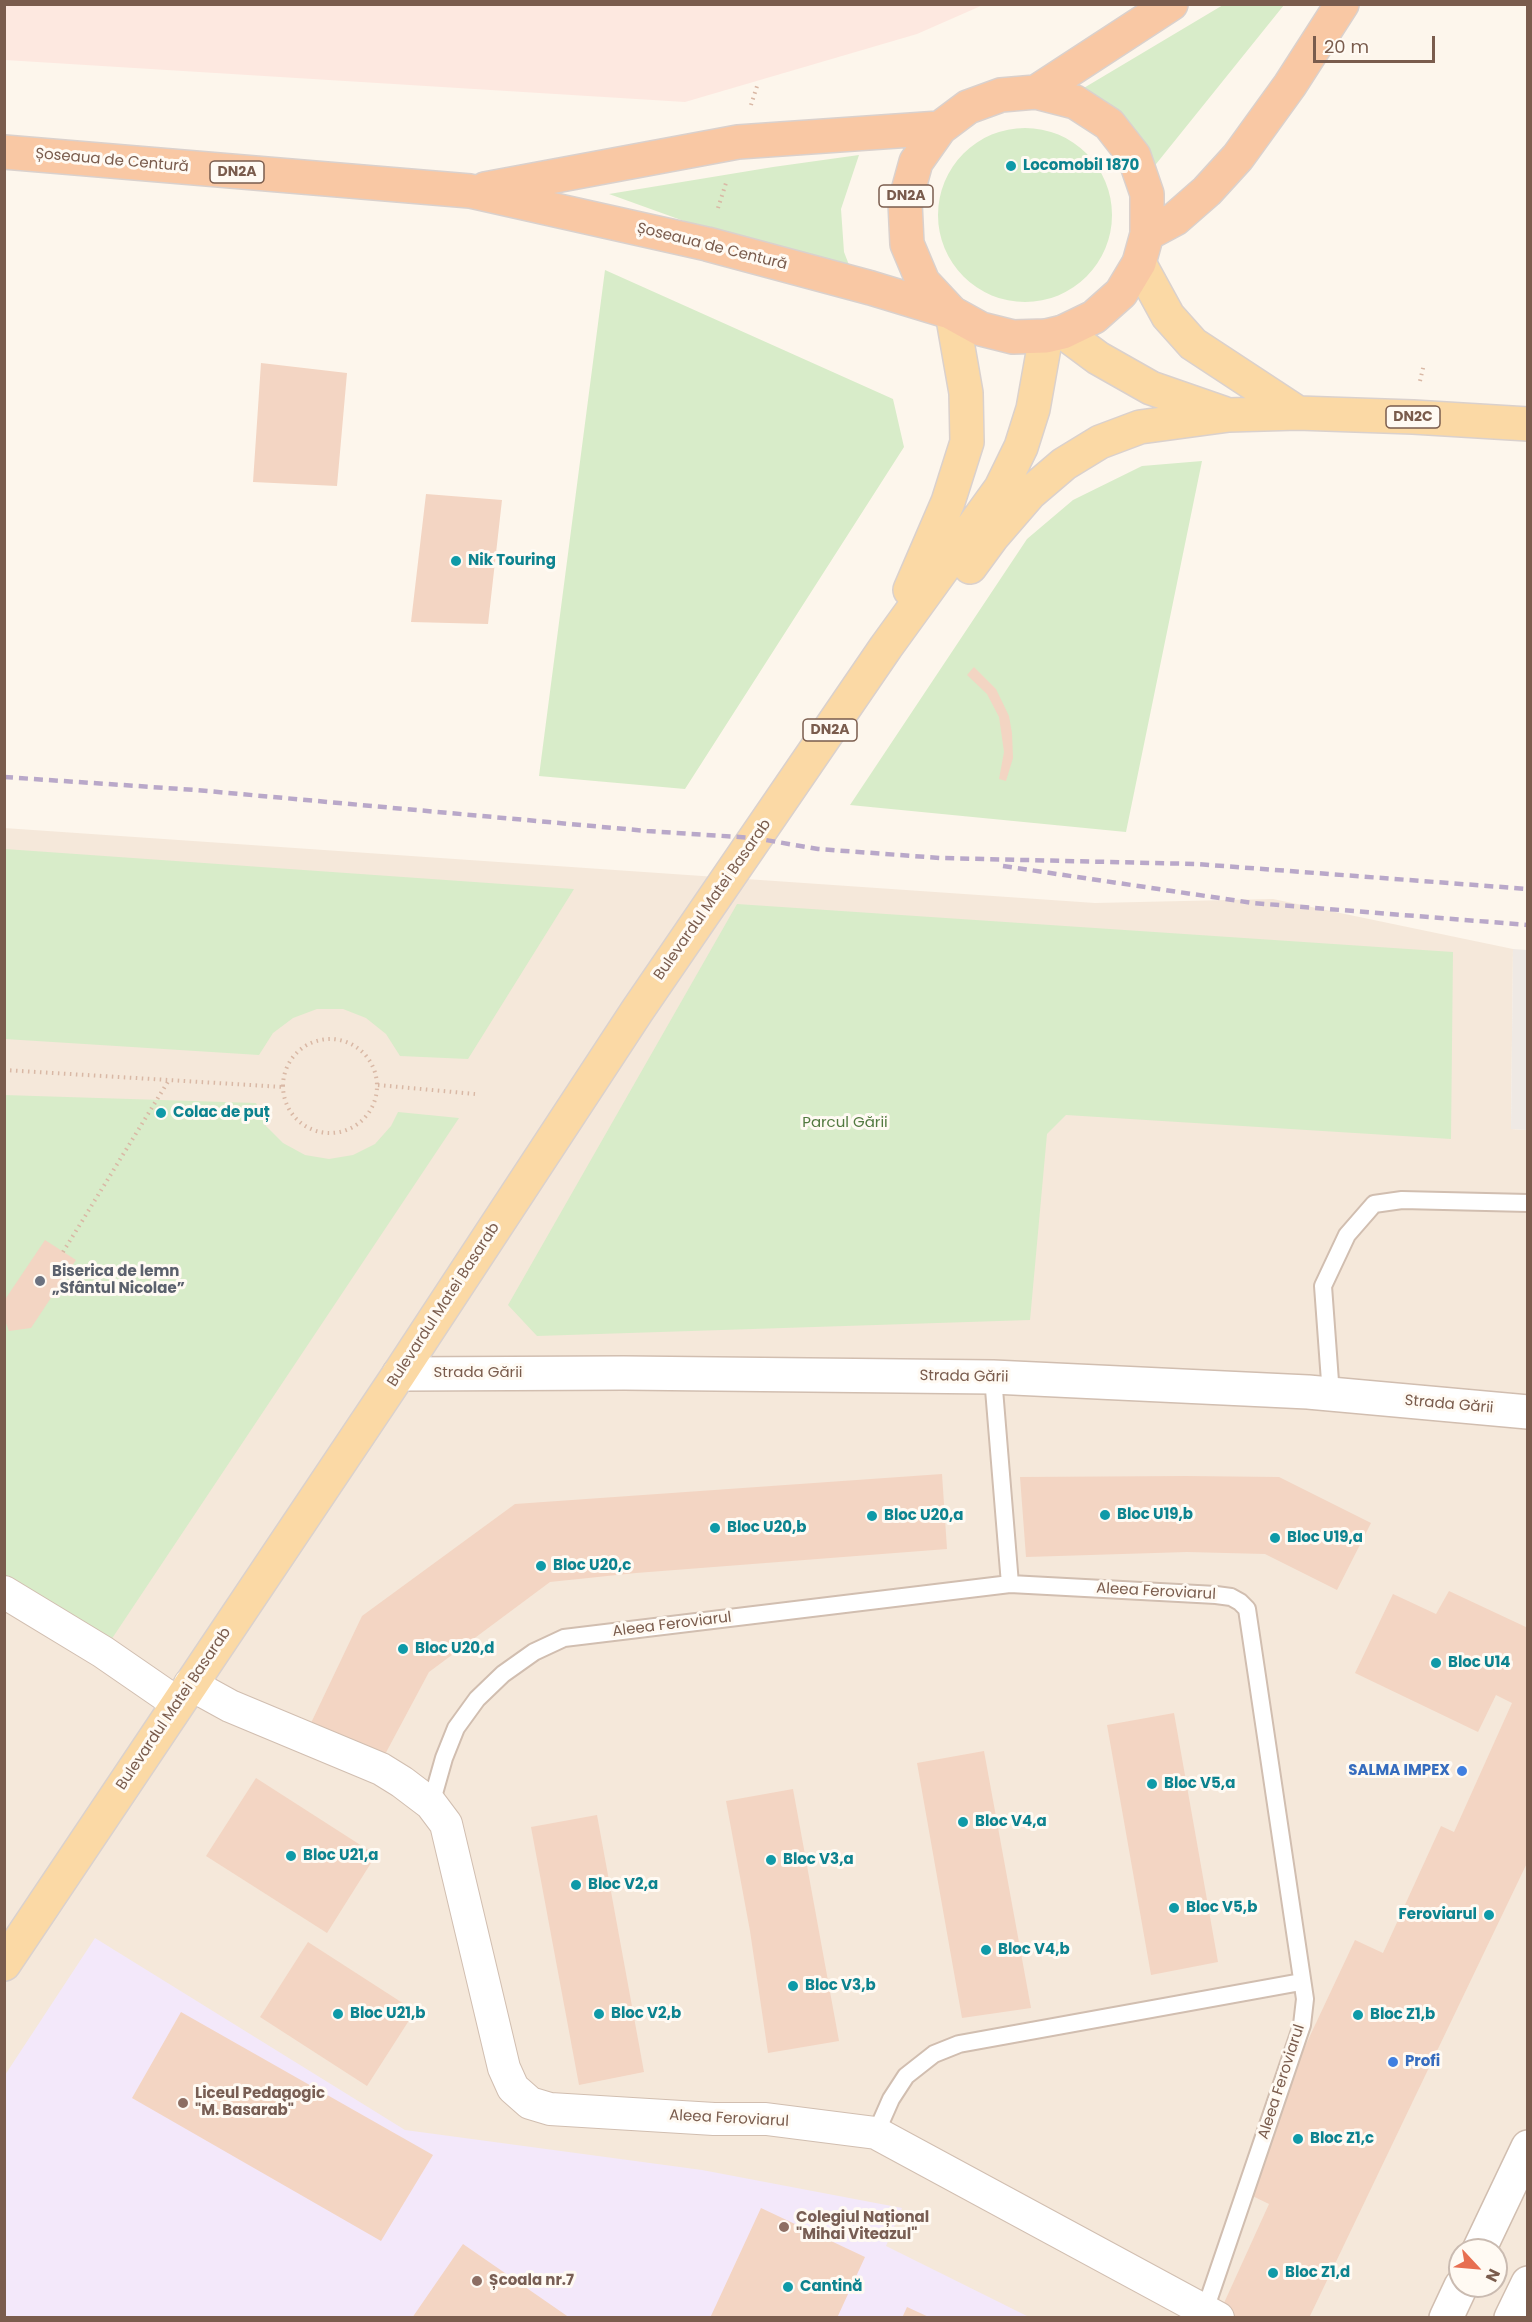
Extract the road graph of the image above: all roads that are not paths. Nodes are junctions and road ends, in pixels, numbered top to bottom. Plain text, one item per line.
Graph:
1 (1171, 4) edge
2 (1342, 4) edge
3 (1036, 92) junction
4 (940, 128) junction
5 (4, 152) edge
6 (470, 191) junction
7 (1143, 249) junction
8 (952, 313) junction
9 (1054, 334) junction
10 (1298, 413) junction
11 (1229, 416) junction
12 (1527, 423) edge
13 (886, 647) junction
14 (774, 812) junction
15 (1527, 1203) edge
16 (399, 1374) junction
17 (993, 1377) junction
18 (1331, 1395) junction
19 (1527, 1412) edge
20 (1010, 1584) junction
21 (4, 1592) edge
22 (184, 1694) junction
23 (431, 1804) junction
24 (4, 1964) edge
25 (1301, 1982) junction
26 (876, 2133) junction
27 (1527, 2147) edge
28 (1485, 2238) edge
29 (1527, 2283) edge
30 (1455, 2298) edge
31 (1211, 2314) edge
32 (1446, 2318) edge
33 (1511, 2318) edge

1 - 3 highway, DN2A
2 - 7 highway
3 - 4 highway, DN2A
3 - 7 highway, DN2A
4 - 6 highway, Șoseaua de Centură / DN2A
4 - 8 highway, DN2A
5 - 6 highway, Șoseaua de Centură / DN2A
6 - 8 highway, Șoseaua de Centură / DN2A
7 - 9 highway, DN2A
7 - 10 main road
8 - 9 highway, DN2A
8 - 13 main road, Bulevardul Matei Basarab
9 - 11 main road, DN2C
9 - 13 main road, Bulevardul Matei Basarab
10 - 11 main road, DN2C
10 - 12 main road, DN2C
11 - 14 main road
13 - 14 main road, Bulevardul Matei Basarab / DN2A
14 - 16 main road, Bulevardul Matei Basarab
15 - 18 lane
16 - 17 street, Strada Gării
16 - 22 main road, Bulevardul Matei Basarab
17 - 18 street, Strada Gării
17 - 20 lane
18 - 19 street, Strada Gării
20 - 23 lane, Aleea Feroviarul
20 - 25 lane, Aleea Feroviarul
21 - 22 street, Aleea Feroviarul
22 - 23 street, Aleea Feroviarul
22 - 24 main road, Bulevardul Matei Basarab
23 - 26 street, Aleea Feroviarul
25 - 26 lane
25 - 31 lane, Aleea Feroviarul
26 - 31 street, Aleea Feroviarul
27 - 28 street
29 - 33 street
30 - 32 street

